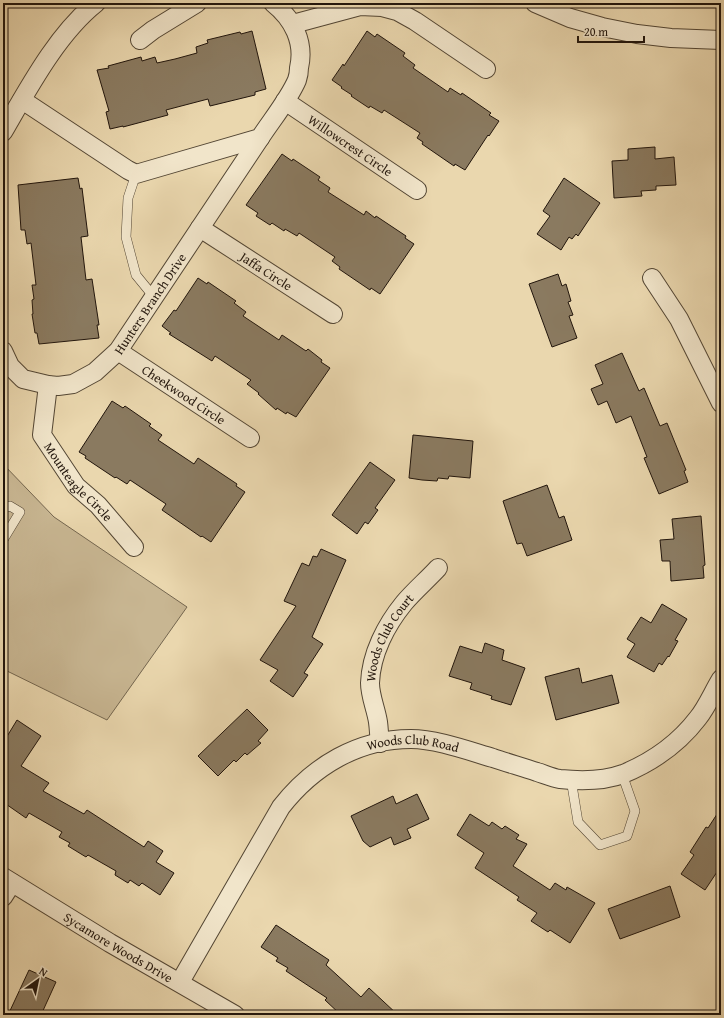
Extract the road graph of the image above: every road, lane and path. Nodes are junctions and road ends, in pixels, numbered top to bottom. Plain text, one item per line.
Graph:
1 (96, 3) edge
2 (197, 3) edge
3 (273, 3) edge
4 (535, 3) edge
5 (293, 24) junction
6 (140, 40) dead end
7 (721, 40) edge
8 (486, 69) dead end
9 (22, 100) junction
10 (284, 101) junction
11 (3, 132) edge
12 (260, 138) junction
13 (136, 174) junction
14 (418, 190) dead end
15 (200, 228) junction
16 (652, 278) dead end
17 (154, 297) junction
18 (333, 314) dead end
19 (3, 351) edge
20 (118, 351) junction
21 (48, 386) junction
22 (721, 404) edge
23 (250, 438) dead end
24 (3, 508) edge
25 (3, 540) edge
26 (134, 547) dead end
27 (438, 568) dead end
28 (721, 679) edge
29 (380, 743) junction
30 (622, 774) junction
31 (571, 779) junction
32 (6, 886) edge
33 (180, 982) junction
34 (235, 1015) edge

1 - 9 street
2 - 6 street
3 - 5 street, Hunters Branch Drive
4 - 7 street
5 - 8 street
5 - 10 street, Hunters Branch Drive
9 - 11 street
9 - 13 street
10 - 12 street, Hunters Branch Drive
10 - 14 street, Willowcrest Circle
12 - 13 street
12 - 15 street, Hunters Branch Drive
13 - 17 lane
15 - 17 street, Hunters Branch Drive
15 - 18 street, Jaffa Circle
16 - 22 street
17 - 20 street, Hunters Branch Drive
19 - 21 street, Hunters Branch Drive
20 - 21 street, Hunters Branch Drive
20 - 23 street, Cheekwood Circle
21 - 26 street, Mounteagle Circle
24 - 25 lane
27 - 29 street, Woods Club Court
28 - 30 street, Woods Club Road
29 - 31 street, Woods Club Road
29 - 33 street, Woods Club Road
30 - 31 street, Woods Club Road
30 - 31 lane
32 - 33 street, Sycamore Woods Drive
33 - 34 street, Sycamore Woods Drive

